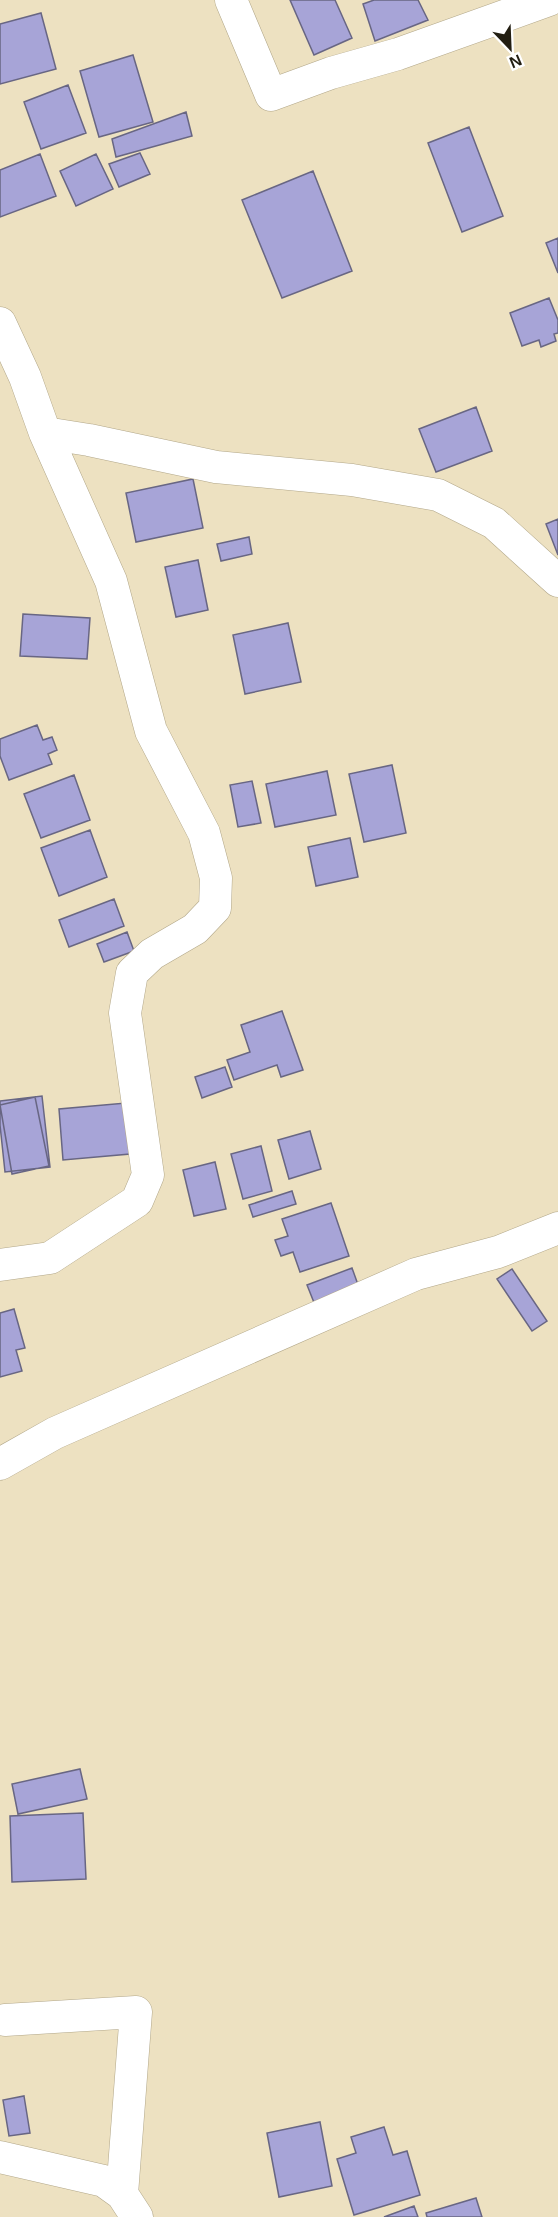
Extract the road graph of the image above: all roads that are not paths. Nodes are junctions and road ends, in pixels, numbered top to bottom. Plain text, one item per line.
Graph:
1 (231, 0) edge
2 (549, 0) edge
3 (0, 322) edge
4 (45, 433) junction
5 (558, 581) edge
6 (558, 1228) edge
7 (0, 1265) edge
8 (0, 1464) edge
9 (5, 2020) dead end
10 (0, 2157) edge
11 (130, 2205) edge

1 - 2 street
3 - 4 street
4 - 5 street
4 - 7 street
6 - 8 street
9 - 11 street
10 - 11 street

